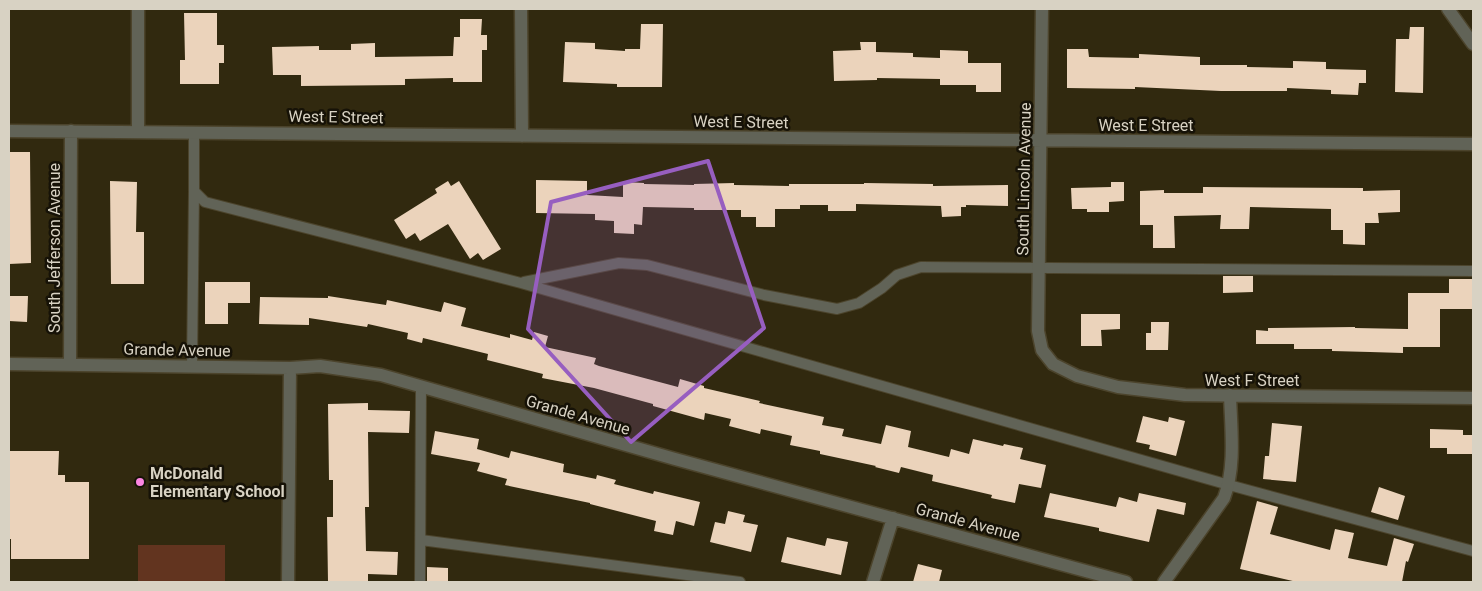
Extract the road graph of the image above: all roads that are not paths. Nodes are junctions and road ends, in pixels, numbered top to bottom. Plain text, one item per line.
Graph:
1 (138, 9) edge
2 (521, 9) edge
3 (1042, 9) edge
4 (1448, 9) edge
5 (1473, 44) edge
6 (9, 131) edge
7 (71, 131) junction
8 (138, 132) junction
9 (194, 132) junction
10 (522, 136) junction
11 (1041, 141) junction
12 (1473, 144) edge
13 (194, 191) junction
14 (1039, 268) junction
15 (1473, 271) edge
16 (521, 283) junction
17 (1042, 350) joint
18 (9, 364) edge
19 (70, 365) junction
20 (192, 367) junction
21 (290, 368) junction
22 (420, 386) junction
23 (1230, 396) junction
24 (1473, 398) edge
25 (1229, 485) junction
26 (893, 518) junction
27 (420, 540) junction
28 (1473, 551) edge
29 (288, 582) edge
30 (420, 582) edge
31 (740, 582) edge
32 (873, 582) edge
33 (1126, 582) edge
34 (1164, 582) edge

1 - 8 street
2 - 10 street
3 - 11 street, South Lincoln Avenue
4 - 5 street
6 - 7 street, West E Street
7 - 8 street, West E Street
7 - 19 street, South Jefferson Avenue
8 - 9 street, West E Street
9 - 10 street, West E Street
9 - 13 lane
10 - 11 street, West E Street
11 - 12 street, West E Street
11 - 14 street, South Lincoln Avenue
13 - 16 lane
13 - 20 lane
14 - 15 lane
14 - 16 lane
14 - 17 street, South Lincoln Avenue
16 - 25 lane
17 - 23 street, West F Street
18 - 19 street, Grande Avenue
19 - 20 street, Grande Avenue
20 - 21 street, Grande Avenue
21 - 22 street, Grande Avenue
21 - 29 street
22 - 26 street, Grande Avenue
22 - 27 lane
23 - 24 street, West F Street
23 - 25 street
25 - 28 lane
25 - 34 street
26 - 32 street
26 - 33 street, Grande Avenue
27 - 30 lane
27 - 31 lane

